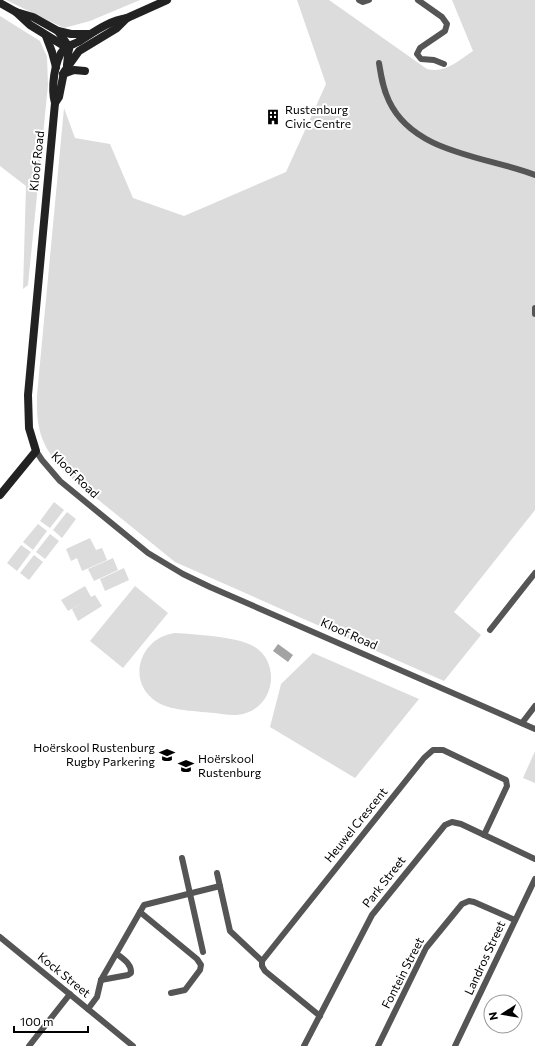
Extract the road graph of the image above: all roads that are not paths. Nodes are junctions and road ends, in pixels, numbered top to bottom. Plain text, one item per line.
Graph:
1 (167, 0) edge
2 (359, 0) edge
3 (369, 0) edge
4 (418, 0) edge
5 (0, 4) edge
6 (16, 12) junction
7 (127, 18) junction
8 (58, 31) junction
9 (89, 34) junction
10 (45, 35) junction
11 (67, 48) junction
12 (79, 50) junction
13 (379, 63) dead end
14 (444, 64) dead end
15 (68, 65) junction
16 (85, 71) dead end
17 (60, 72) junction
18 (535, 175) edge
19 (535, 308) edge
20 (535, 314) edge
21 (36, 451) junction
22 (0, 495) edge
23 (535, 573) edge
24 (490, 630) dead end
25 (535, 706) edge
26 (522, 723) junction
27 (535, 729) edge
28 (484, 835) junction
29 (182, 858) dead end
30 (535, 859) edge
31 (217, 872) dead end
32 (535, 879) edge
33 (220, 886) junction
34 (190, 893) junction
35 (140, 912) junction
36 (515, 920) junction
37 (0, 937) edge
38 (203, 952) dead end
39 (117, 954) junction
40 (262, 961) junction
41 (101, 980) junction
42 (171, 993) dead end
43 (70, 994) junction
44 (88, 1009) junction
45 (320, 1016) junction
46 (29, 1046) edge
47 (133, 1046) edge
48 (304, 1046) edge
49 (378, 1046) edge
50 (455, 1046) edge

1 - 7 street, Kloof Road
2 - 3 street
4 - 14 street
5 - 6 street
6 - 8 street
6 - 10 street
7 - 9 street
7 - 12 street, Kloof Road
8 - 9 street
8 - 11 street
9 - 11 street
10 - 11 street
10 - 17 street
11 - 12 street
11 - 15 street
11 - 17 street
12 - 15 street, Kloof Road
13 - 18 street
15 - 17 street, Kloof Road
16 - 17 street
17 - 21 street, Kloof Road
19 - 20 street
21 - 22 street
21 - 26 street, Kloof Road
23 - 24 street
25 - 26 street
26 - 27 street, Kloof Road
28 - 30 street, Park Street
28 - 40 street, Heuwel Crescent
28 - 45 street, Park Street
29 - 34 street
31 - 33 street
32 - 36 street, Landros Street
33 - 34 street
33 - 40 street
34 - 35 street
34 - 38 street
35 - 39 street
35 - 42 street
36 - 49 street, Fontein Street
36 - 50 street, Landros Street
37 - 43 street, Kock Street
39 - 41 street
39 - 41 street
40 - 45 street
41 - 44 street
43 - 44 street, Kock Street
43 - 46 street
44 - 47 street, Kock Street
45 - 48 street, Park Street

